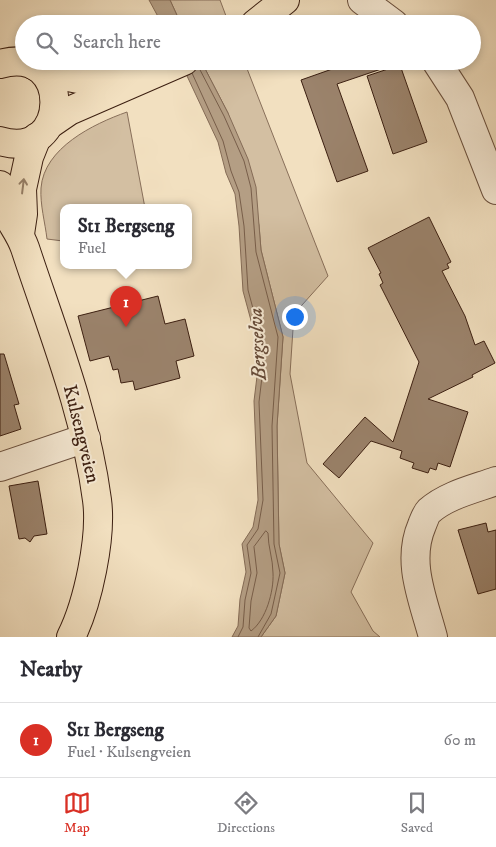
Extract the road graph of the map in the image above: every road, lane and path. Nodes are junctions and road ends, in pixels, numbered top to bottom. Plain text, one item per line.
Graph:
1 (285, 0) edge
2 (362, 0) edge
3 (266, 15) edge
4 (382, 15) edge
5 (30, 70) edge
6 (42, 70) edge
7 (163, 70) edge
8 (442, 70) edge
9 (136, 82) junction
10 (43, 131) junction
11 (0, 142) edge
12 (0, 185) edge
13 (496, 190) edge
14 (10, 236) edge
15 (86, 438) junction
16 (0, 467) edge
17 (496, 481) edge
18 (71, 637) edge
19 (433, 637) edge

1 - 3 main road
2 - 4 street
5 - 10 main road, Kulsengveien
6 - 9 main road
7 - 9 main road
8 - 13 street
9 - 10 main road
10 - 11 main road
14 -> 10 main road, Kulsengveien
12 - 14 main road, Kulsengveien
14 - 15 main road, Kulsengveien
15 - 16 street
15 - 18 main road, Kulsengveien
17 - 19 street

